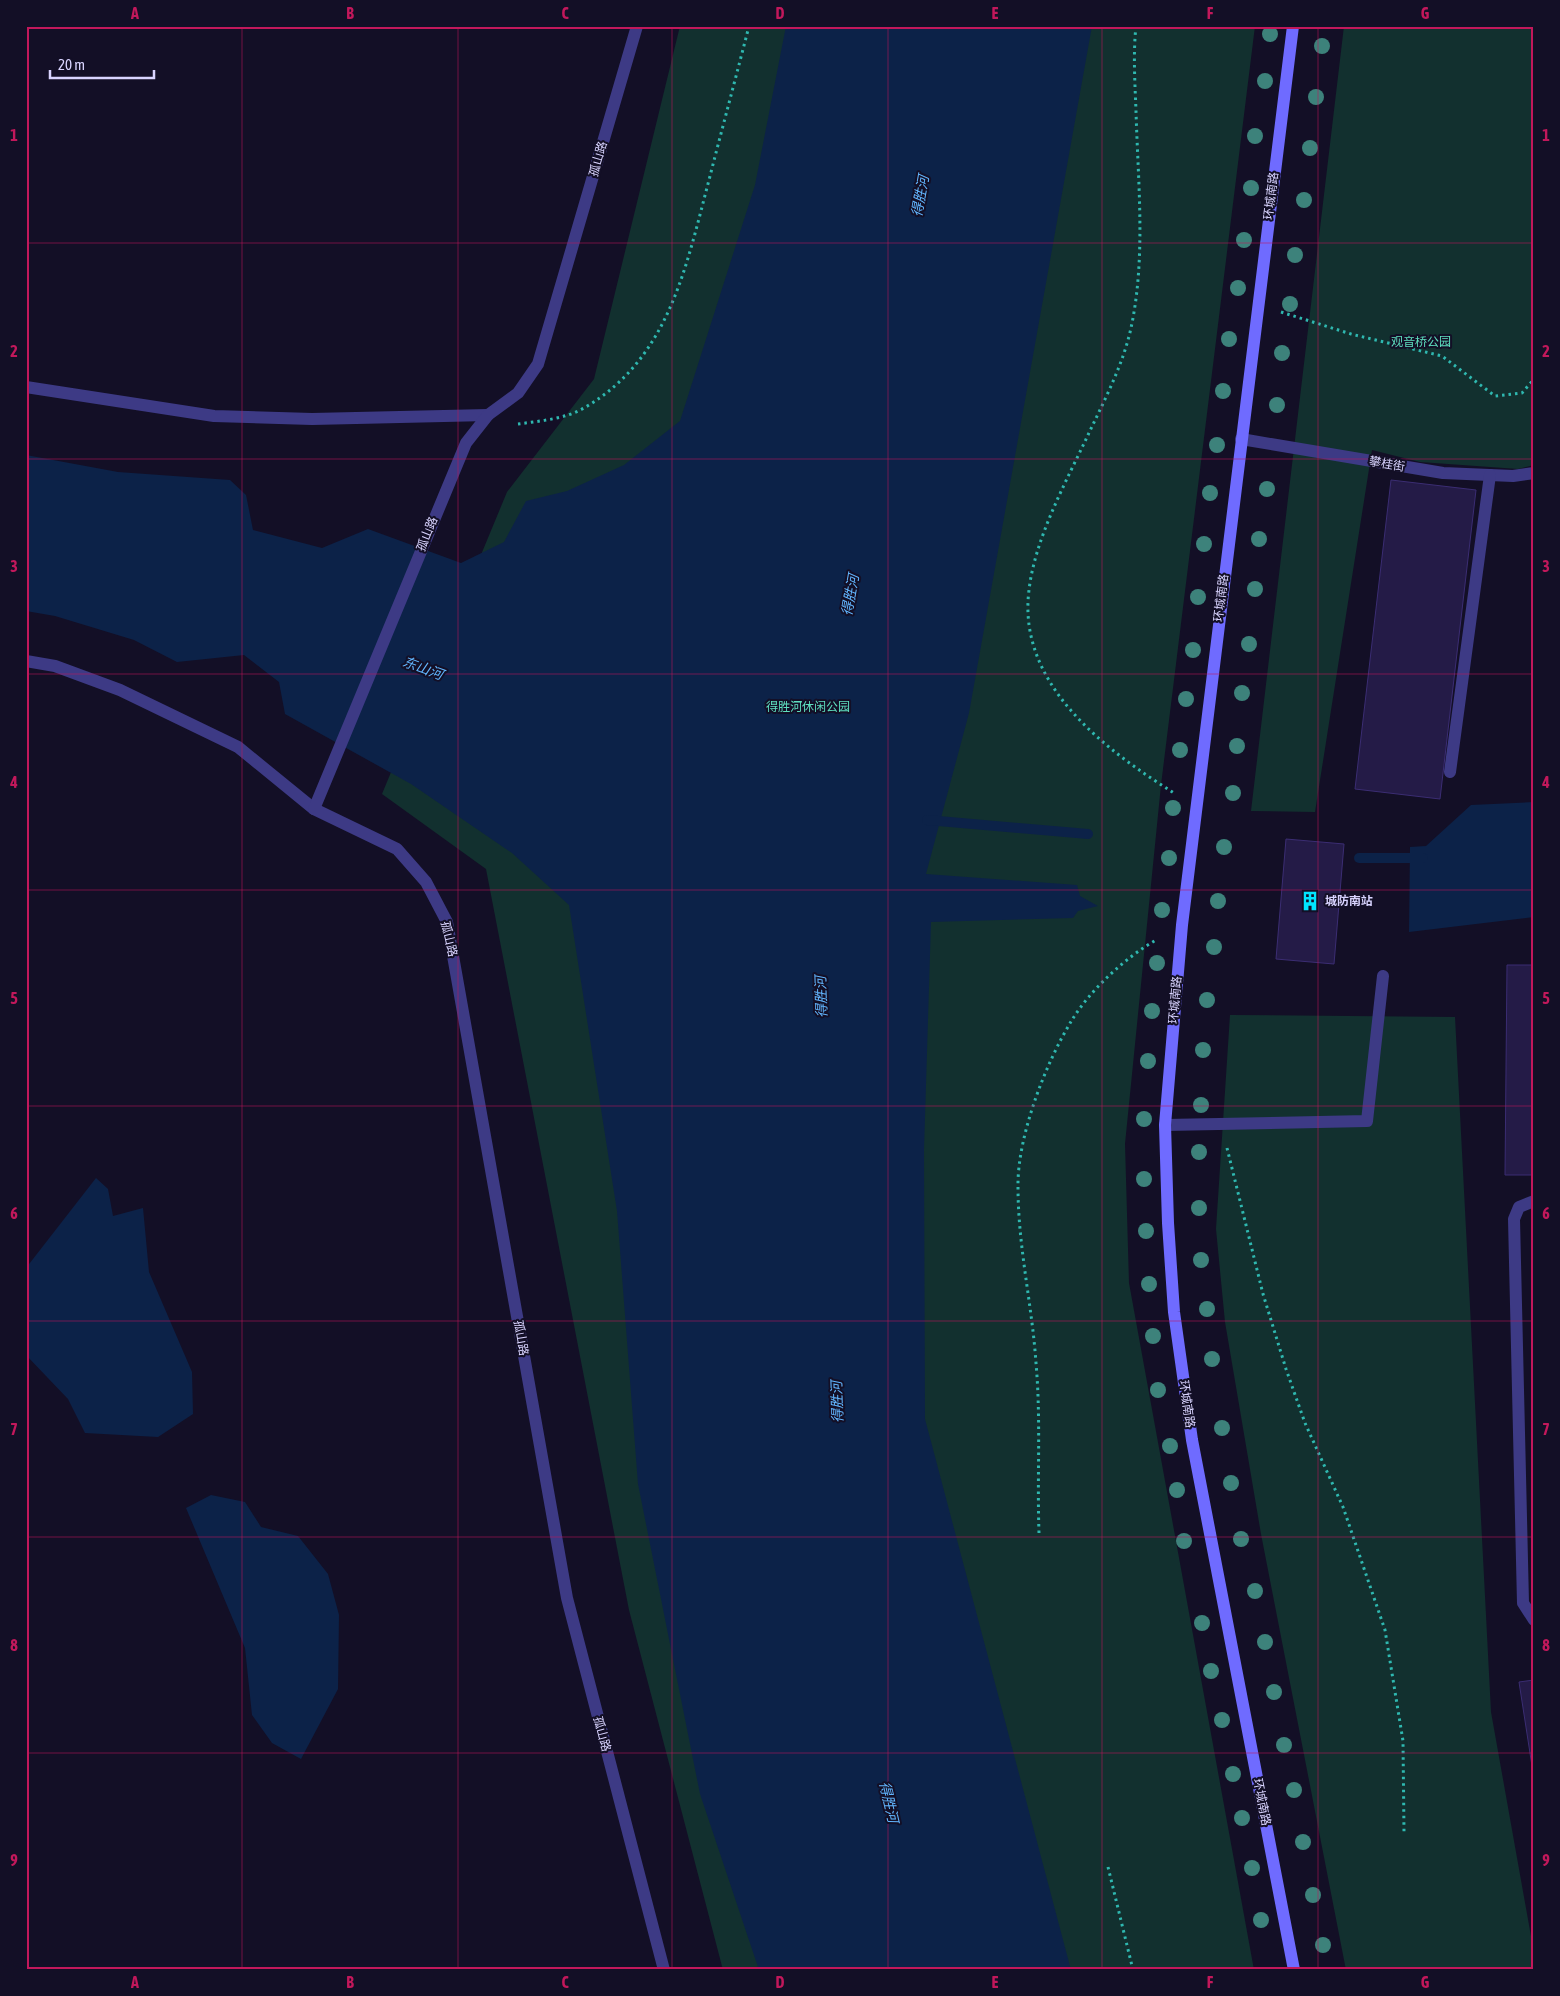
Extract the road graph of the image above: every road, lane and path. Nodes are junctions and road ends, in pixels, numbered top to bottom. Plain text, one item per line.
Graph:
1 (637, 26) edge
2 (749, 26) edge
3 (1136, 26) edge
4 (1293, 26) edge
5 (1257, 304) junction
6 (1534, 379) edge
7 (26, 388) edge
8 (488, 415) junction
9 (518, 424) dead end
10 (1241, 439) junction
11 (1534, 472) edge
12 (1490, 475) junction
13 (26, 661) edge
14 (1450, 772) dead end
15 (1161, 785) dead end
16 (314, 808) junction
17 (1148, 944) dead end
18 (1383, 976) dead end
19 (1165, 1125) junction
20 (1221, 1126) junction
21 (1534, 1201) edge
22 (1039, 1533) dead end
23 (1534, 1620) edge
24 (1404, 1832) dead end
25 (1108, 1867) dead end
26 (664, 1970) edge
27 (1133, 1970) edge
28 (1294, 1970) edge

1 - 8 street, 孤山路
2 - 9 path
3 - 15 path
4 - 5 main road, 环城南路
5 - 6 path
5 - 10 main road, 环城南路
7 - 8 street
8 - 16 street, 孤山路
10 - 12 street, 攀桂街
10 - 19 main road, 环城南路
11 - 12 street, 攀桂街
12 - 14 street
13 - 16 street
16 - 26 street, 孤山路
17 - 22 path
18 - 20 street
19 - 20 street
19 - 28 main road, 环城南路
20 - 24 path
21 - 23 street
25 - 27 path

